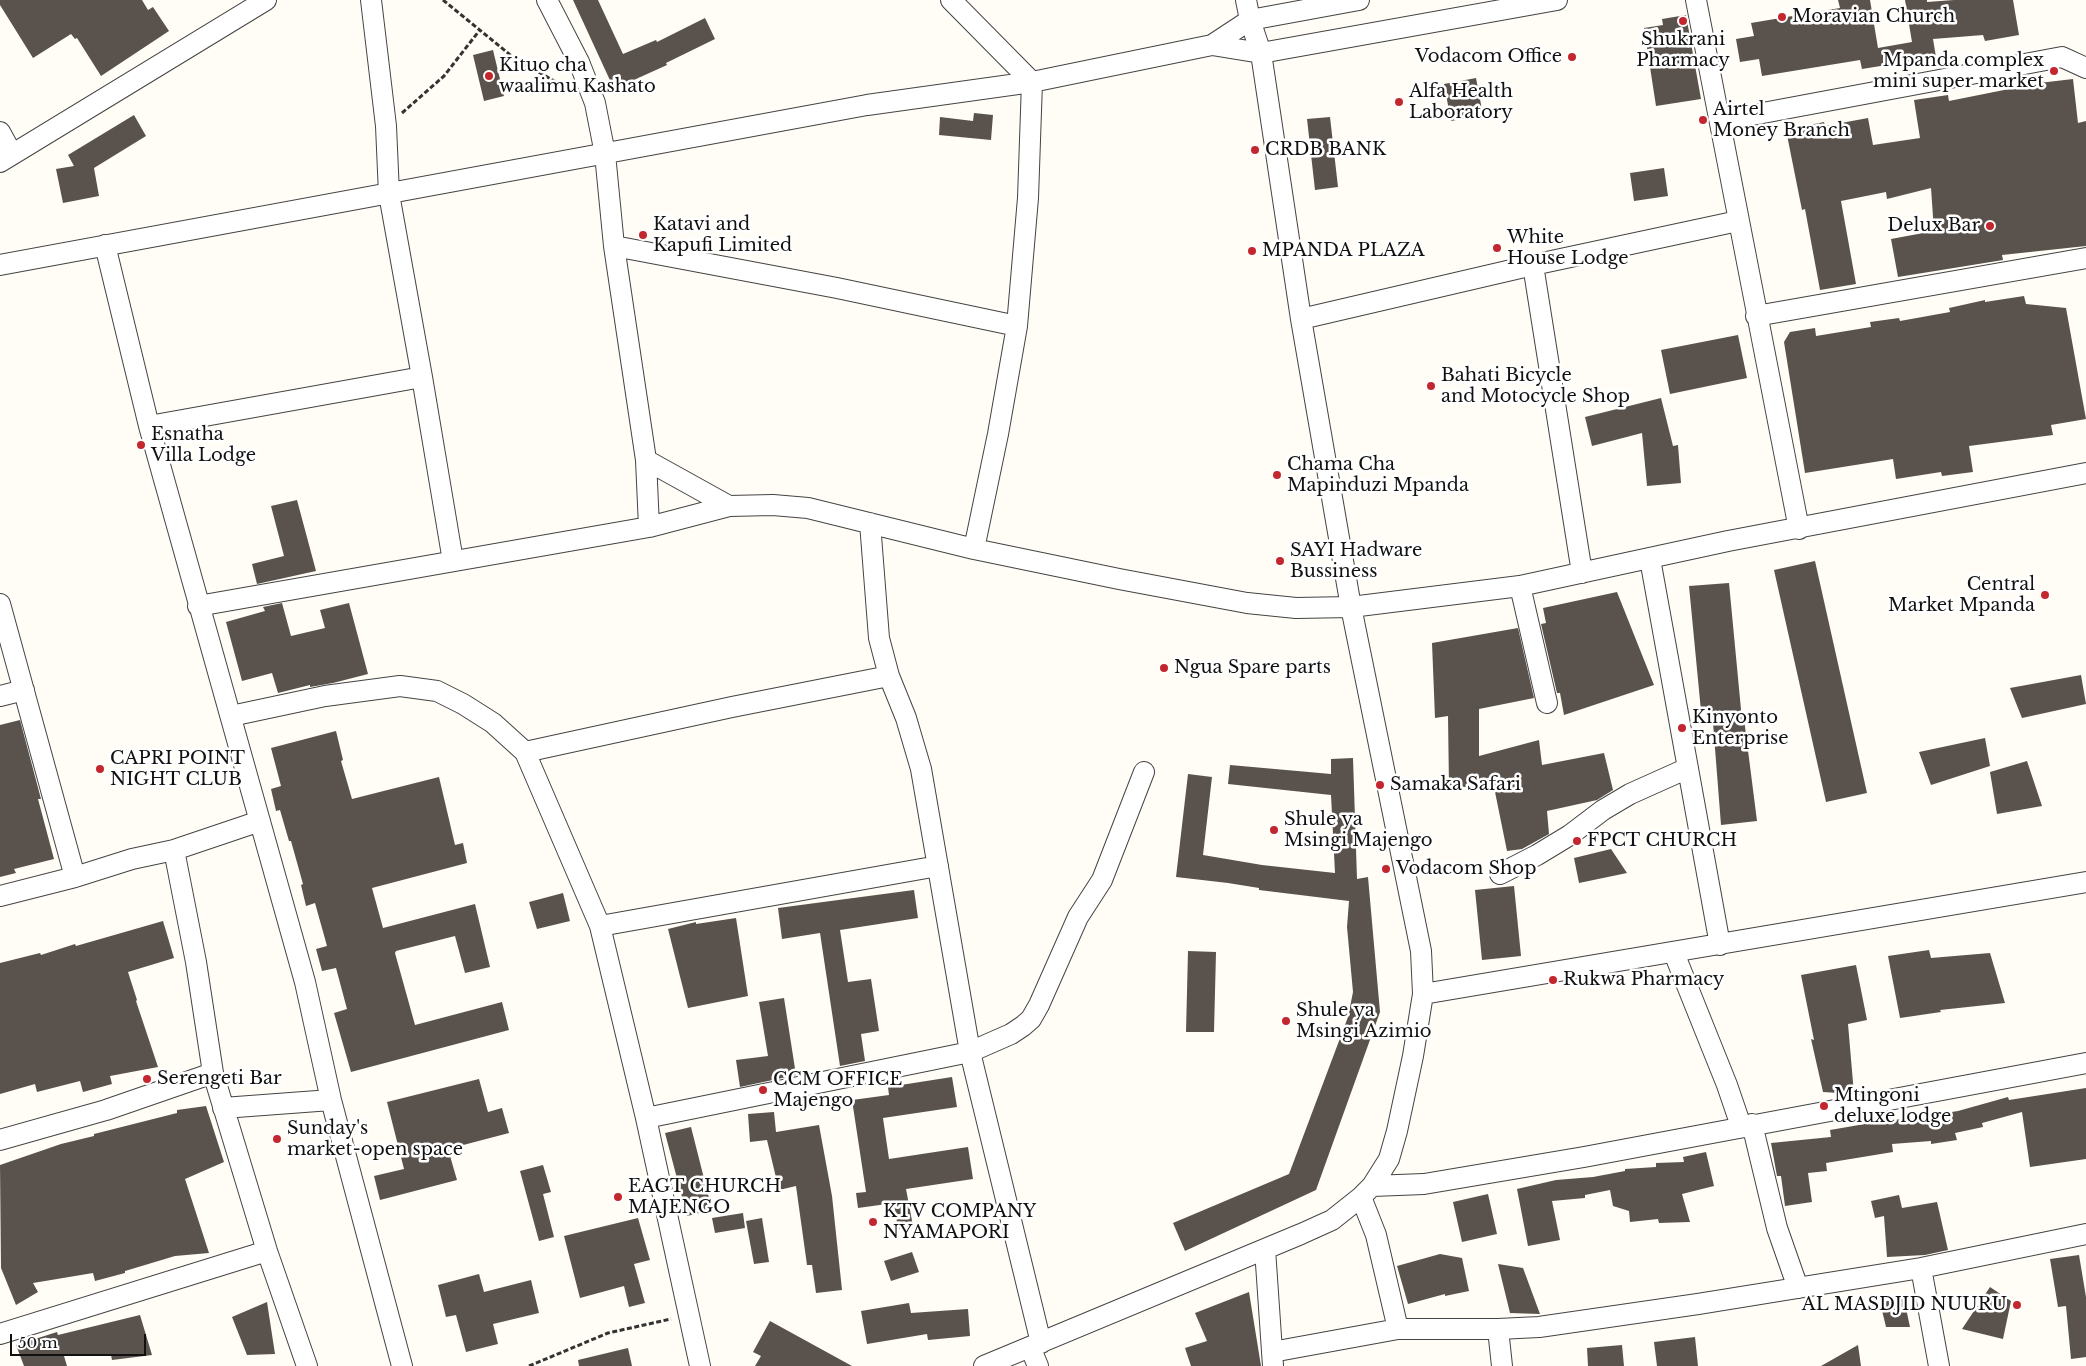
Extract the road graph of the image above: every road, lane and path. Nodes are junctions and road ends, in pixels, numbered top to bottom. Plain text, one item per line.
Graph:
1 (266, 0) edge
2 (372, 0) edge
3 (443, 0) edge
4 (546, 0) edge
5 (951, 0) edge
6 (1246, 0) edge
7 (1359, 0) edge
8 (1557, 0) edge
9 (1696, 0) edge
10 (1250, 20) junction
11 (479, 31) junction
12 (1212, 45) junction
13 (1261, 53) junction
14 (2086, 68) edge
15 (1032, 82) junction
16 (595, 103) junction
17 (1720, 121) junction
18 (386, 126) junction
19 (0, 132) edge
20 (605, 154) junction
21 (6, 158) edge
22 (389, 194) junction
23 (1738, 221) junction
24 (105, 245) junction
25 (614, 246) junction
26 (2086, 258) edge
27 (0, 265) edge
28 (1533, 265) junction
29 (1756, 316) junction
30 (1302, 319) junction
31 (1017, 326) junction
32 (422, 376) junction
33 (149, 426) junction
34 (646, 460) junction
35 (2086, 473) edge
36 (729, 506) junction
37 (870, 522) junction
38 (649, 527) junction
39 (1799, 528) junction
40 (974, 549) junction
41 (1650, 559) junction
42 (453, 561) junction
43 (1582, 573) junction
44 (1520, 586) junction
45 (0, 604) edge
46 (198, 606) junction
47 (1350, 607) junction
48 (889, 676) junction
49 (24, 690) junction
50 (0, 696) edge
51 (1547, 703) dead end
52 (231, 716) junction
53 (525, 752) junction
54 (1688, 768) junction
55 (1144, 772) dead end
56 (260, 821) junction
57 (174, 850) junction
58 (938, 866) junction
59 (1500, 874) dead end
60 (75, 876) junction
61 (2086, 882) edge
62 (0, 896) edge
63 (600, 926) junction
64 (1720, 945) junction
65 (1674, 953) junction
66 (1423, 994) junction
67 (970, 1052) junction
68 (2086, 1063) edge
69 (213, 1073) junction
70 (332, 1100) junction
71 (223, 1108) junction
72 (646, 1118) junction
73 (1747, 1125) junction
74 (0, 1140) edge
75 (1366, 1192) junction
76 (2086, 1234) edge
77 (1265, 1249) junction
78 (267, 1251) junction
79 (1921, 1268) junction
80 (1798, 1288) junction
81 (689, 1316) junction
82 (1398, 1329) junction
83 (1498, 1329) junction
84 (0, 1334) edge
85 (1035, 1345) junction
86 (1272, 1359) edge
87 (307, 1366) edge
88 (402, 1366) edge
89 (529, 1366) edge
90 (700, 1366) edge
91 (984, 1366) edge
92 (1038, 1366) edge
93 (1502, 1366) edge
94 (1939, 1366) edge

1 - 21 street
2 - 18 street
3 - 11 path
4 - 16 street
5 - 15 street
6 - 10 street
7 - 10 street
8 - 13 street
9 - 17 street
10 - 12 street
10 - 13 street
11 - 16 path
11 - 18 path
12 - 13 street
12 - 15 street
13 - 30 street
14 - 17 street
15 - 20 street
15 - 31 street
16 - 20 street
17 - 23 street
18 - 22 street
19 - 21 street
20 - 22 street
20 - 25 street
22 - 24 street
22 - 32 street
23 - 28 street
23 - 29 street
24 - 27 street
24 - 33 street
25 - 31 street
25 - 34 street
26 - 29 street
28 - 30 street
28 - 43 street
29 - 39 street
30 - 47 street
31 - 40 street
32 - 33 street
32 - 42 street
33 - 46 street
34 - 36 street
34 - 38 street
35 - 39 street
36 - 37 street
36 - 38 street
37 - 40 street
37 - 48 street
38 - 42 street
39 - 41 street
40 - 47 street
41 - 43 street
41 - 54 street
42 - 46 street
43 - 44 street
44 - 47 street
44 - 51 street
45 - 49 street
46 - 52 street
47 - 66 street
48 - 53 street
48 - 58 street
49 - 50 street
49 - 60 street
52 - 53 street
52 - 56 street
53 - 63 street
54 - 59 street
54 - 64 street
55 - 67 street
56 - 57 street
56 - 70 street
57 - 60 street
57 - 69 street
58 - 63 street
58 - 67 street
60 - 62 street
61 - 64 street
63 - 72 street
64 - 65 street
65 - 66 street
65 - 73 street
66 - 75 street
67 - 72 street
67 - 85 street
68 - 73 street
69 - 71 street
69 - 74 street
70 - 71 street
70 - 88 street
71 - 78 street
72 - 81 street
73 - 75 street
73 - 80 street
75 - 77 street
75 - 82 street
76 - 79 street
77 - 85 street
77 - 86 street
78 - 84 street
78 - 87 street
79 - 80 street
79 - 94 street
80 - 83 street
81 - 89 path
81 - 90 street
82 - 83 street
82 - 86 street
83 - 93 street
85 - 91 street
85 - 92 street

